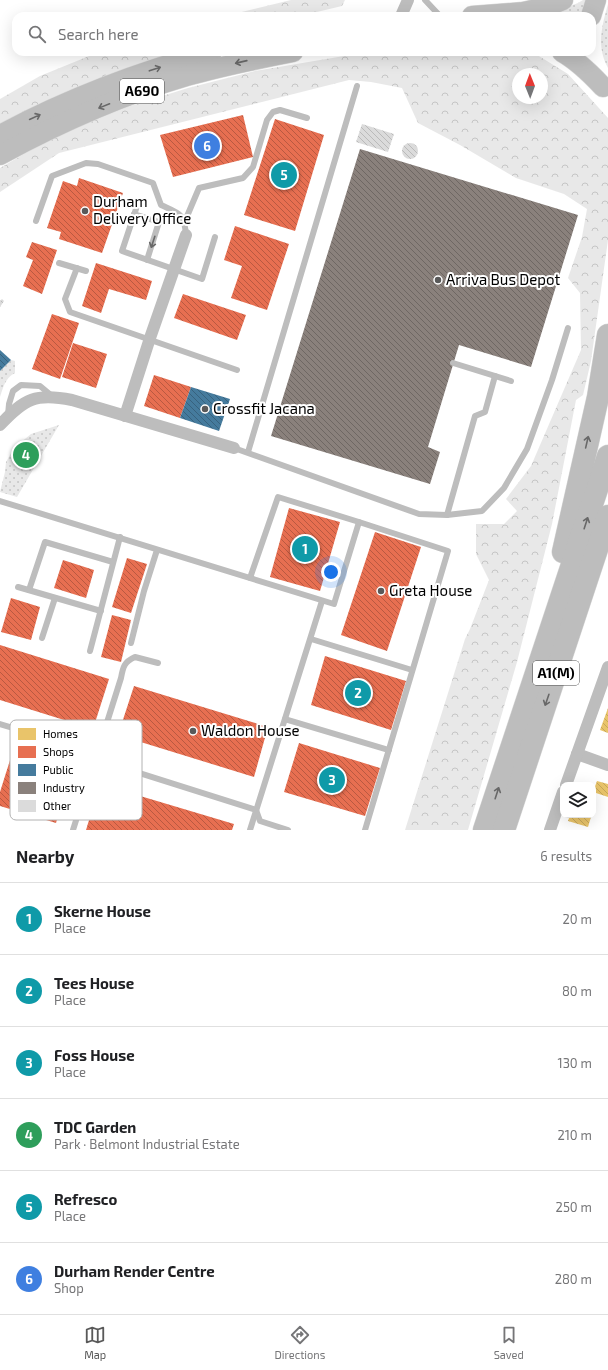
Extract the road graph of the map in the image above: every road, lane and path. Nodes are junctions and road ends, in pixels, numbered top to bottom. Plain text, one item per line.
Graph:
1 (408, 0) edge
2 (425, 0) edge
3 (564, 0) edge
4 (596, 0) edge
5 (403, 12) edge
6 (436, 12) edge
7 (523, 12) edge
8 (592, 12) edge
9 (196, 56) edge
10 (273, 56) edge
11 (569, 56) edge
12 (591, 56) edge
13 (357, 86) dead end
14 (605, 90) edge
15 (307, 118) dead end
16 (0, 135) edge
17 (0, 155) edge
18 (138, 203) dead end
19 (134, 214) junction
20 (36, 220) dead end
21 (185, 221) junction
22 (186, 235) joint
23 (215, 238) dead end
24 (147, 260) junction
25 (59, 262) dead end
26 (77, 268) junction
27 (174, 270) junction
28 (86, 271) dead end
29 (568, 328) dead end
30 (608, 335) edge
31 (150, 338) junction
32 (454, 363) dead end
33 (237, 370) dead end
34 (495, 376) junction
35 (511, 381) dead end
36 (52, 396) junction
37 (125, 416) junction
38 (4, 421) edge
39 (234, 448) joint
40 (248, 452) junction
41 (608, 456) edge
42 (0, 501) edge
43 (447, 515) junction
44 (608, 516) edge
45 (359, 522) junction
46 (120, 537) junction
47 (608, 549) edge
48 (157, 550) junction
49 (113, 562) junction
50 (250, 578) junction
51 (18, 587) dead end
52 (29, 590) junction
53 (55, 598) junction
54 (322, 601) junction
55 (101, 611) junction
56 (42, 638) dead end
57 (311, 639) junction
58 (131, 643) dead end
59 (90, 651) dead end
60 (158, 663) dead end
61 (608, 667) edge
62 (548, 669) junction
63 (412, 670) junction
64 (285, 719) junction
65 (108, 720) edge
66 (0, 724) edge
67 (10, 727) edge
68 (389, 750) junction
69 (577, 754) junction
70 (608, 765) edge
71 (142, 772) edge
72 (567, 782) edge
73 (560, 801) edge
74 (256, 810) junction
75 (76, 820) edge
76 (73, 830) edge
77 (250, 830) edge
78 (288, 830) edge
79 (365, 830) edge
80 (484, 830) edge
81 (504, 830) edge
82 (550, 830) edge

1 - 5 street
2 - 6 lane
3 - 7 highway
4 - 8 highway
16 -> 9 highway, A690
10 -> 17 highway, A690
11 - 14 highway
12 - 14 highway
13 - 40 lane
15 - 21 lane
18 - 19 lane
19 - 24 lane
19 -> 24 lane
20 - 21 lane
21 - 22 lane
22 - 27 street
23 - 27 lane
24 - 27 lane
25 - 26 lane
26 - 28 lane
26 - 31 lane
27 - 31 street
29 - 43 lane
62 -> 30 highway
31 - 33 lane
31 - 37 street
32 - 34 lane
34 - 35 lane
34 - 43 lane
36 - 37 street
36 - 38 street
36 - 38 lane
37 - 39 street
39 - 40 lane
40 - 43 lane
62 -> 41 highway, A1(M)
42 - 46 lane
44 - 62 highway, A1(M)
45 - 50 lane
45 - 54 lane
45 - 63 lane
46 - 48 lane
46 - 49 lane
47 - 62 highway
48 - 50 lane
48 - 58 lane
49 - 52 lane
49 - 55 lane
50 - 54 lane
51 - 52 lane
52 - 53 lane
53 - 55 lane
53 - 56 lane
54 - 57 lane
55 - 59 lane
57 - 63 lane
57 - 64 lane
60 - 65 lane
61 - 69 street
80 -> 62 highway, A1(M)
62 -> 81 highway, A1(M)
63 - 68 lane
64 - 68 lane
64 - 74 lane
66 - 67 lane
68 - 79 lane
69 - 70 street
69 - 72 street
71 - 74 lane
73 - 82 street
74 - 77 lane
74 - 78 lane
75 - 76 lane

